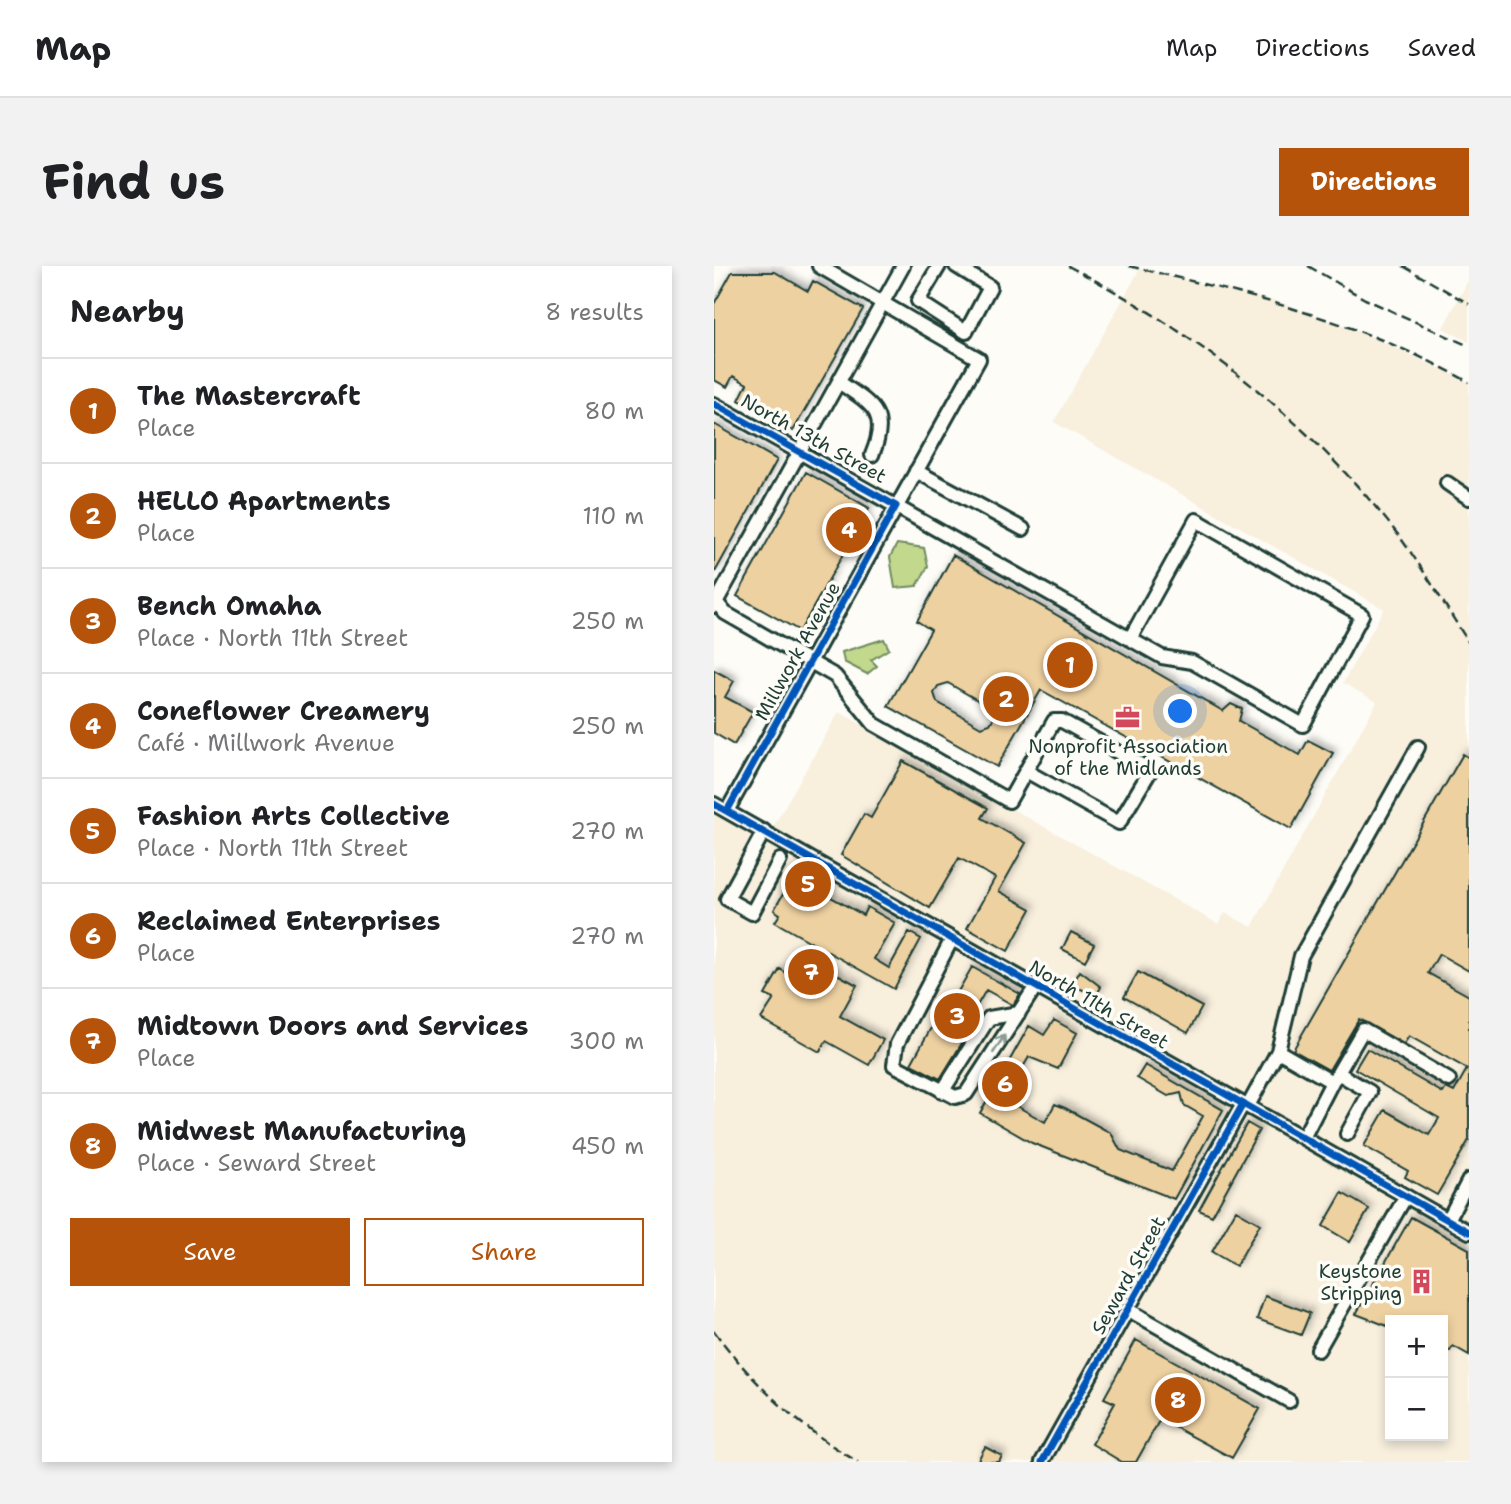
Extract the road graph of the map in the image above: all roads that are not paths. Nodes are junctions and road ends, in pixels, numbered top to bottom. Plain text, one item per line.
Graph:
1 (819, 266) edge
2 (903, 266) edge
3 (939, 266) edge
4 (957, 266) edge
5 (884, 301) junction
6 (838, 382) junction
7 (714, 404) edge
8 (799, 452) junction
9 (872, 455) dead end
10 (916, 471) junction
11 (1447, 483) dead end
12 (1469, 498) edge
13 (896, 506) junction
14 (1023, 529) dead end
15 (715, 602) edge
16 (1130, 639) junction
17 (810, 660) junction
18 (1418, 747) dead end
19 (1026, 771) junction
20 (714, 804) edge
21 (727, 811) junction
22 (764, 831) junction
23 (780, 860) dead end
24 (953, 939) junction
25 (1037, 986) junction
26 (1018, 1013) junction
27 (1278, 1051) junction
28 (1335, 1078) junction
29 (1449, 1080) dead end
30 (942, 1092) junction
31 (1245, 1105) junction
32 (1347, 1134) dead end
33 (1303, 1138) junction
34 (1469, 1180) edge
35 (1406, 1196) junction
36 (1448, 1220) junction
37 (1469, 1232) edge
38 (1127, 1309) junction
39 (1318, 1350) dead end
40 (1289, 1401) dead end
41 (1042, 1462) edge

1 - 5 street
2 - 5 street
3 - 4 street
5 - 6 street
5 - 10 street, Millwork Avenue
6 - 8 street
6 - 9 street
7 - 8 street, North 13th Street
8 - 13 street, North 13th Street
8 - 15 street
10 - 13 street, Millwork Avenue
10 - 14 street
11 - 12 street
13 - 16 street, North 13th Street
13 - 17 street, Millwork Avenue
15 - 17 street
16 - 16 street, North 13th Street
17 - 19 street
17 - 21 street, Millwork Avenue
18 - 27 street, Seward Street
19 - 19 street
20 - 21 street, North 11th Street
21 - 22 street, North 11th Street
22 - 23 street
22 - 24 street, North 11th Street
24 - 25 street, North 11th Street
24 - 30 street
25 - 26 street
25 - 31 street, North 11th Street
26 - 30 street
30 -> 26 street
27 - 28 street
27 - 31 street, Seward Street
28 - 29 street
28 - 32 street
28 - 33 street
31 - 33 street, North 11th Street
31 - 38 street, Seward Street
33 - 35 street, North 11th Street
34 - 36 street
35 - 36 street, North 11th Street
35 - 39 street
36 - 37 street, North 11th Street
38 - 40 street
38 - 41 street, Seward Street

